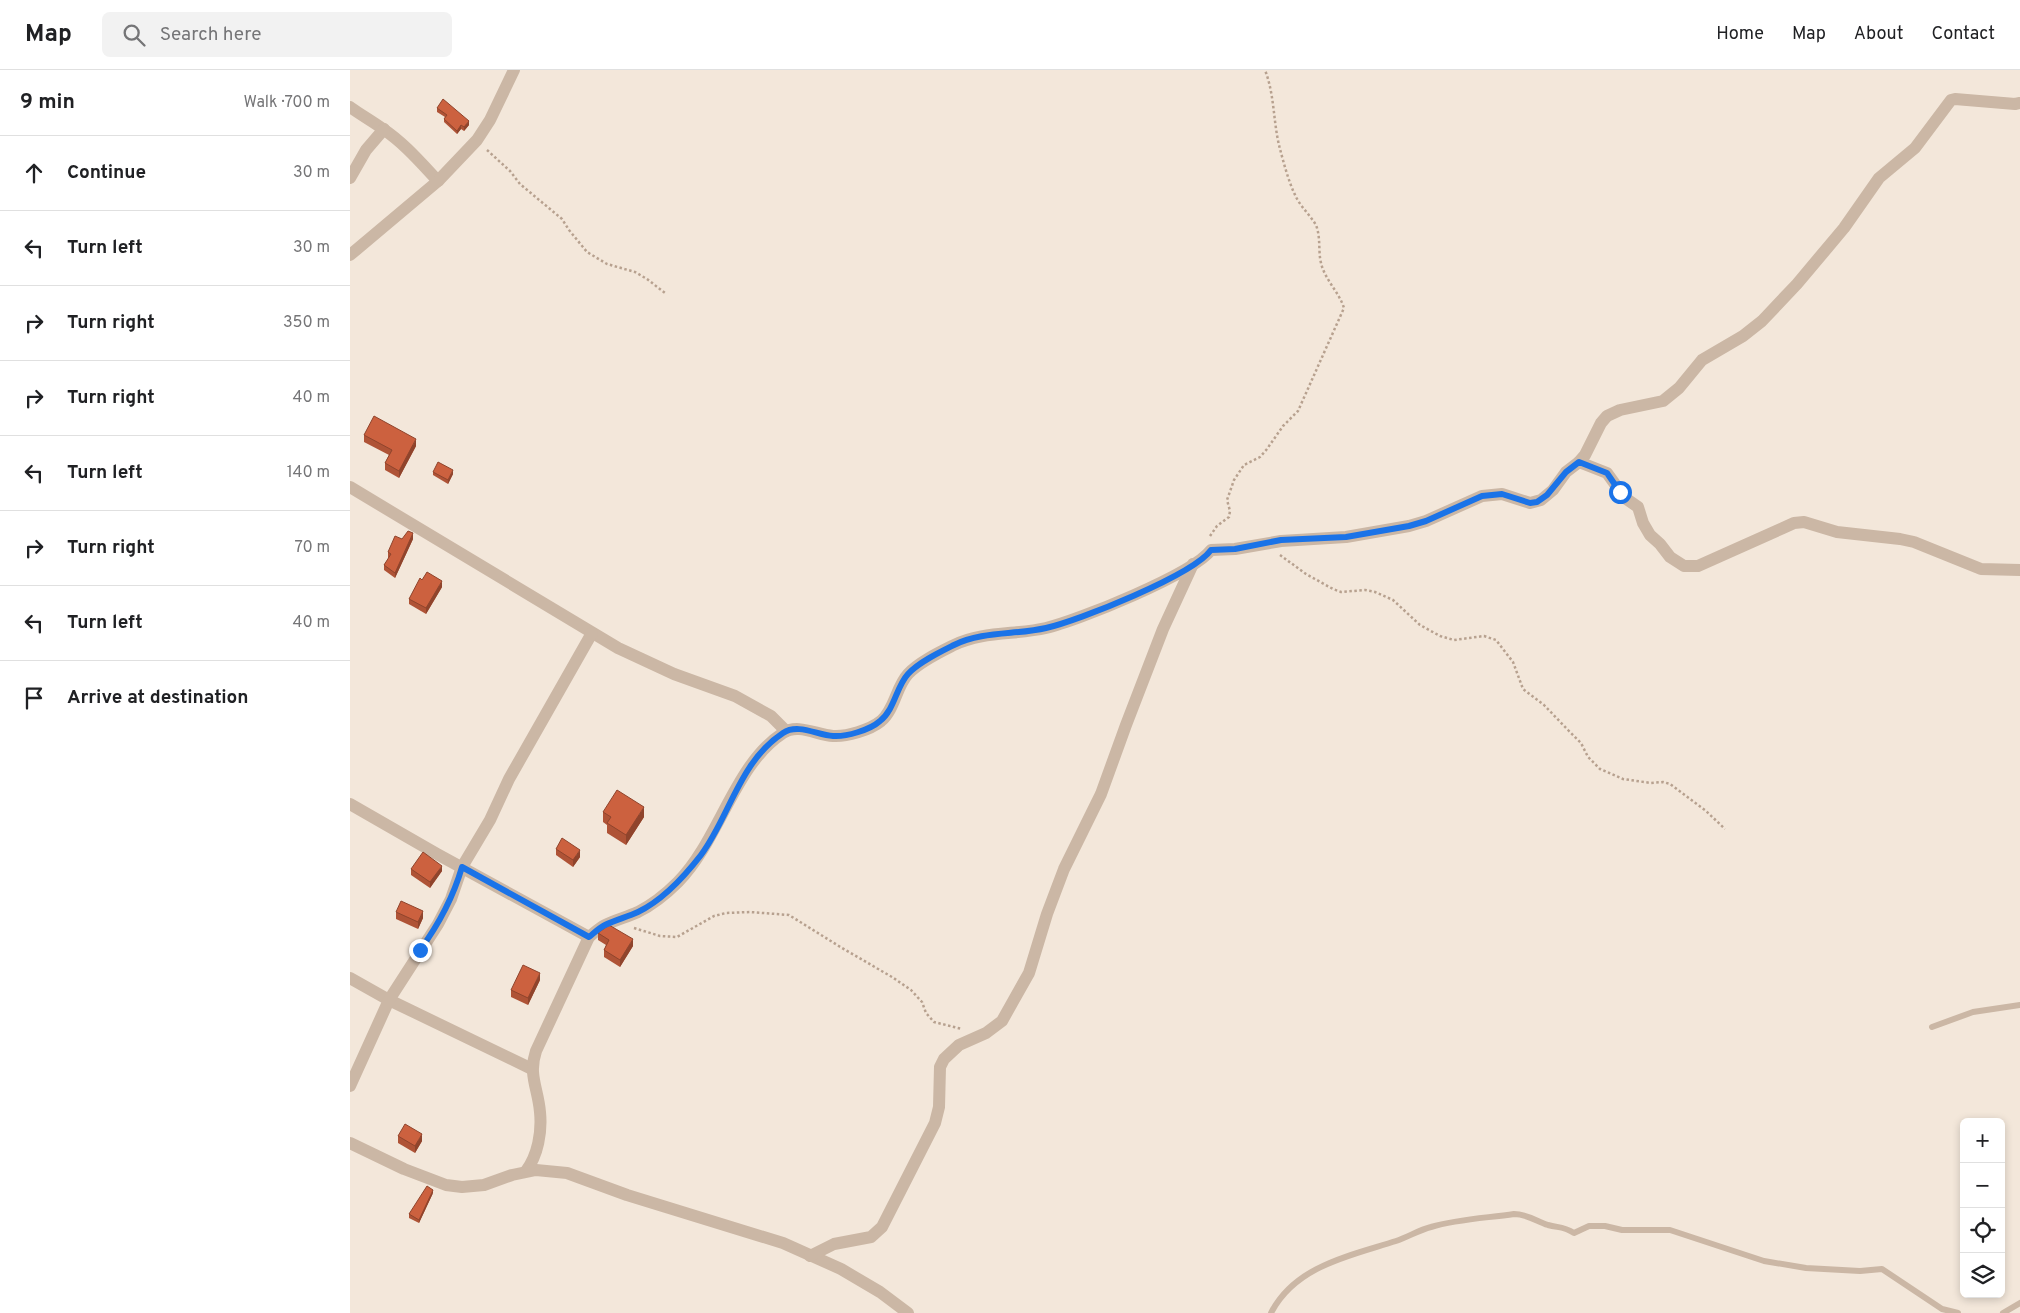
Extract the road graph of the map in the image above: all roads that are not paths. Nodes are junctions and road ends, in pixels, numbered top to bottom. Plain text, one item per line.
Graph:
1 (514, 70) edge
2 (2020, 103) edge
3 (350, 107) edge
4 (384, 129) junction
5 (350, 178) edge
6 (438, 181) junction
7 (350, 255) edge
8 (1579, 462) junction
9 (350, 487) edge
10 (1193, 564) junction
11 (2020, 570) edge
12 (592, 633) junction
13 (786, 731) junction
14 (350, 804) edge
15 (462, 867) junction
16 (589, 937) junction
17 (350, 978) edge
18 (389, 1000) junction
19 (2020, 1005) edge
20 (1932, 1027) dead end
21 (532, 1069) junction
22 (350, 1086) edge
23 (350, 1143) edge
24 (526, 1171) junction
25 (810, 1256) junction
26 (2020, 1304) edge
27 (908, 1313) edge
28 (1271, 1313) edge
29 (1958, 1313) edge
30 (2003, 1313) edge

1 - 6 street
2 - 8 street
3 - 4 street
4 - 5 street
4 - 6 street
6 - 7 street
8 - 10 street
8 - 11 street
9 - 12 street
10 - 13 street
10 - 25 street
12 - 13 street
12 - 15 street
13 - 16 street
14 - 15 street
15 - 16 street
15 - 18 street
16 - 21 street
17 - 18 street
18 - 21 street
18 - 22 street
19 - 20 lane
21 - 24 street
23 - 24 street
24 - 25 street
25 - 27 street
26 - 30 lane
28 - 29 lane

